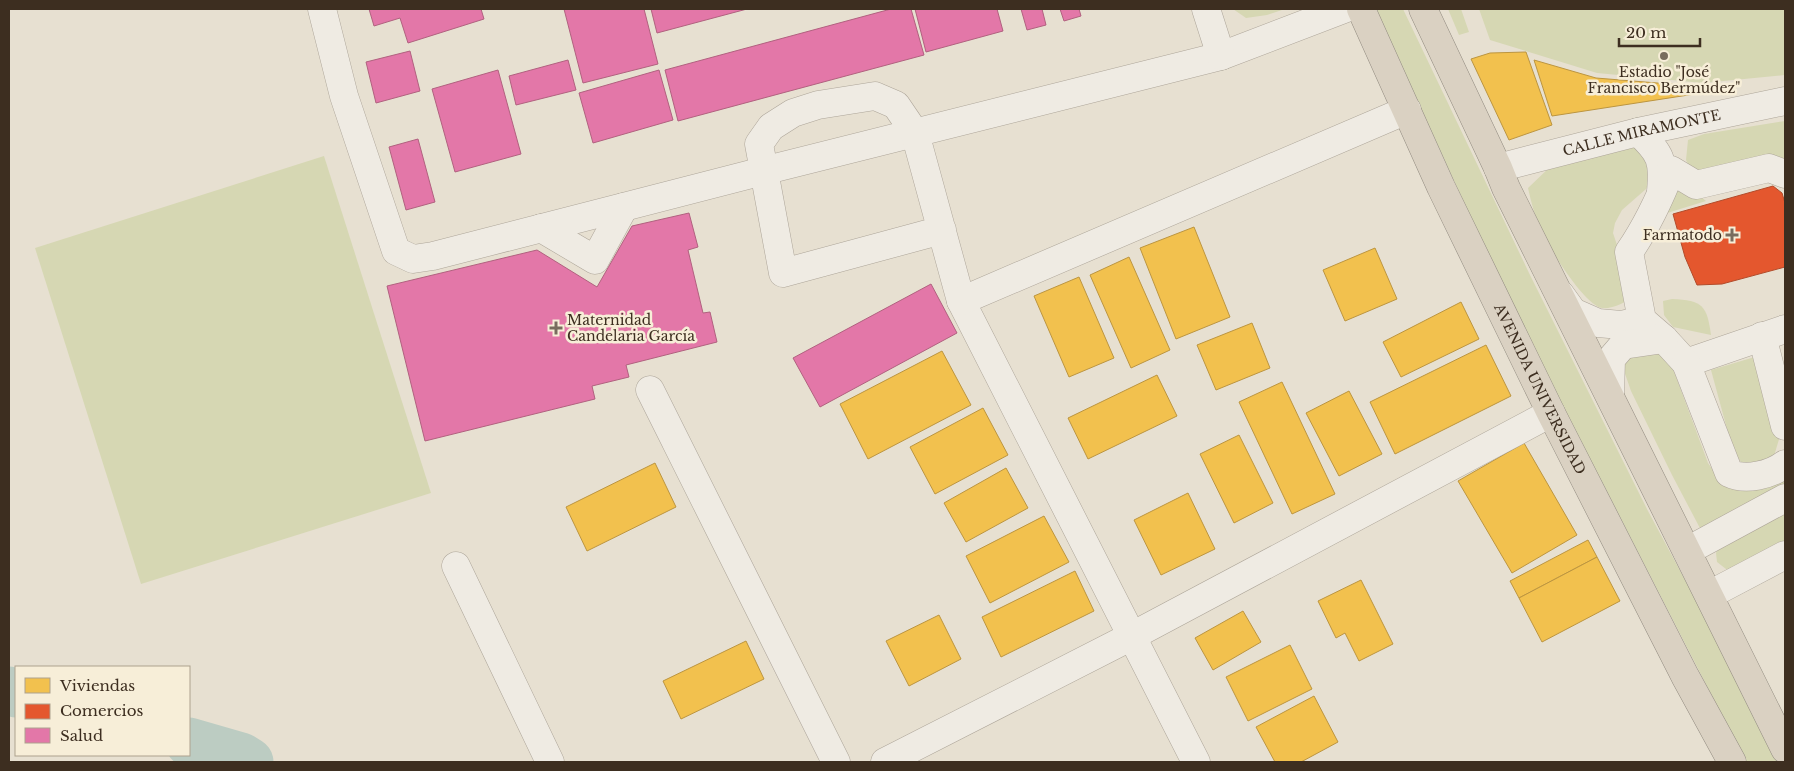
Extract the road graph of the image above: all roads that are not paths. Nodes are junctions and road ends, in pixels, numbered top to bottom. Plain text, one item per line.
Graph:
1 (322, 9) edge
2 (1206, 9) edge
3 (1344, 9) edge
4 (1361, 9) edge
5 (1423, 9) edge
6 (1221, 56) junction
7 (1785, 101) edge
8 (1407, 110) junction
9 (1682, 123) junction
10 (1638, 132) junction
11 (915, 133) junction
12 (1498, 168) junction
13 (763, 171) junction
14 (1785, 174) edge
15 (1696, 185) junction
16 (1661, 196) junction
17 (624, 206) junction
18 (542, 228) junction
19 (942, 230) junction
20 (1558, 291) junction
21 (961, 301) junction
22 (1642, 320) junction
23 (1773, 333) edge
24 (1664, 338) junction
25 (1686, 363) junction
26 (650, 390) dead end
27 (1610, 396) junction
28 (1551, 413) junction
29 (1785, 426) edge
30 (1785, 464) edge
31 (1785, 498) edge
32 (1687, 551) junction
33 (1785, 555) edge
34 (456, 566) dead end
35 (1709, 595) junction
36 (1132, 636) junction
37 (1785, 748) edge
38 (550, 762) edge
39 (836, 762) edge
40 (885, 762) edge
41 (1196, 762) edge
42 (1732, 762) edge

1 - 18 street
2 - 6 street
3 - 6 street
4 - 8 highway, AVENIDA UNIVERSIDAD
5 - 12 highway
6 - 11 street
7 - 9 street, CALLE MIRAMONTE
8 - 21 street
8 - 28 highway, AVENIDA UNIVERSIDAD
9 - 10 street, CALLE MIRAMONTE
9 - 15 street
10 - 12 street, CALLE MIRAMONTE
10 - 16 street
11 - 13 street
11 - 13 street
11 - 19 street
12 - 20 highway
13 - 17 street
13 - 19 street
14 - 15 street
15 - 16 street
16 - 22 street
17 - 18 street
17 - 18 street
19 - 21 street
20 - 22 street
20 - 27 highway
21 - 36 street
22 - 24 street
23 - 25 street
23 - 29 street
24 - 25 street
24 - 27 street
25 - 30 street
26 - 39 street
27 - 32 highway
28 - 36 street
28 - 42 highway, AVENIDA UNIVERSIDAD
31 - 32 street
32 - 35 highway
33 - 35 street
34 - 38 street
35 - 37 highway
36 - 40 street
36 - 41 street

